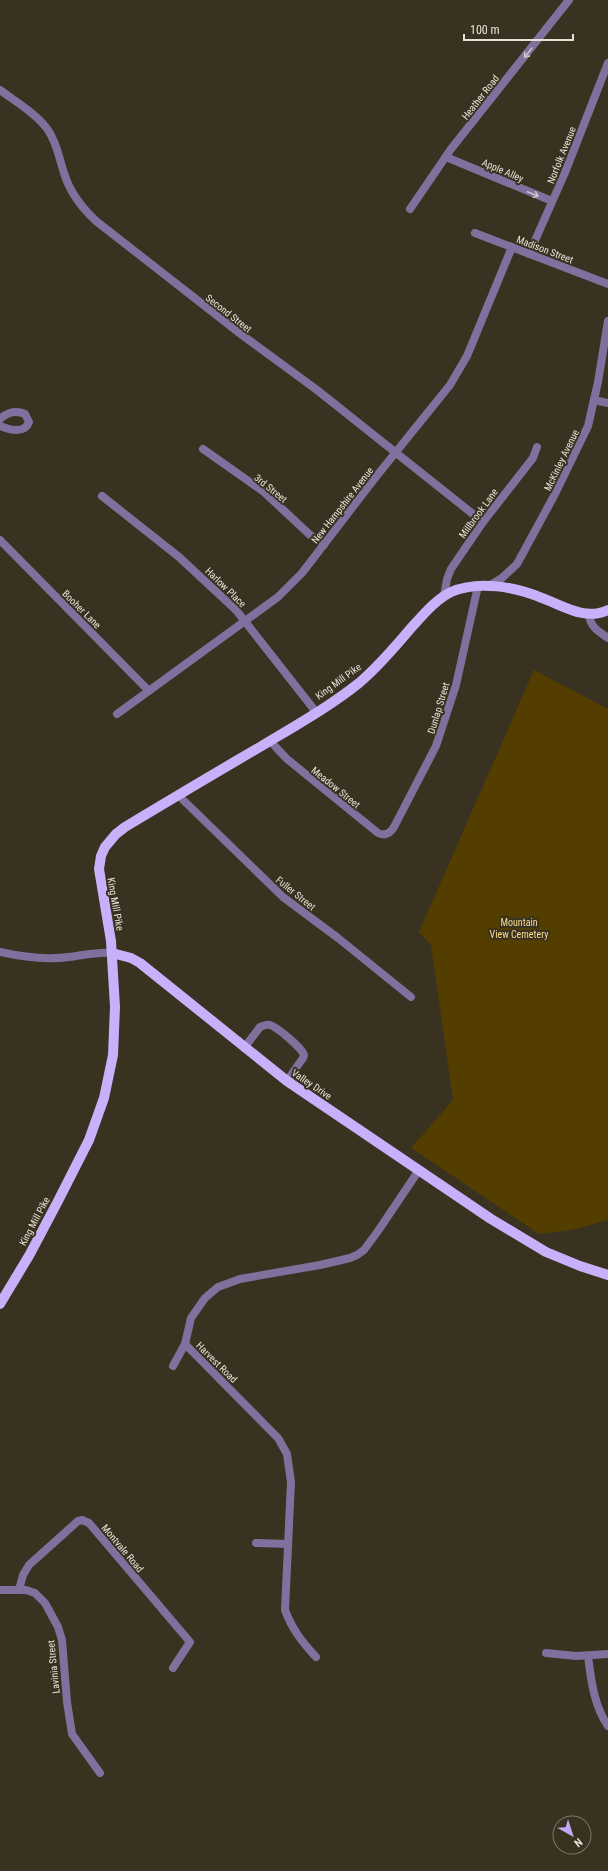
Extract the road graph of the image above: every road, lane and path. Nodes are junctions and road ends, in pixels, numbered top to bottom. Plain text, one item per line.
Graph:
1 (568, 0) edge
2 (608, 63) edge
3 (0, 90) edge
4 (446, 157) junction
5 (552, 201) junction
6 (410, 209) dead end
7 (475, 233) dead end
8 (512, 247) junction
9 (529, 254) junction
10 (608, 284) edge
11 (608, 321) edge
12 (594, 400) junction
13 (608, 403) edge
14 (0, 419) edge
15 (0, 426) edge
16 (537, 447) dead end
17 (203, 449) dead end
18 (395, 453) junction
19 (102, 496) dead end
20 (483, 522) junction
21 (0, 540) edge
22 (324, 545) junction
23 (478, 586) junction
24 (489, 586) junction
25 (444, 596) junction
26 (608, 610) edge
27 (589, 614) junction
28 (246, 621) junction
29 (608, 638) edge
30 (149, 691) junction
31 (316, 712) junction
32 (117, 714) dead end
33 (270, 741) junction
34 (178, 795) junction
35 (394, 827) joint
36 (0, 952) edge
37 (112, 953) junction
38 (411, 997) dead end
39 (244, 1048) junction
40 (287, 1081) junction
41 (419, 1170) junction
42 (608, 1276) edge
43 (0, 1304) edge
44 (185, 1344) junction
45 (173, 1366) dead end
46 (256, 1543) dead end
47 (288, 1544) junction
48 (0, 1590) edge
49 (19, 1590) junction
50 (546, 1653) dead end
51 (608, 1654) edge
52 (588, 1656) junction
53 (316, 1657) dead end
54 (173, 1668) dead end
55 (608, 1726) edge
56 (100, 1773) dead end

1 -> 4 street, Heather Road
2 - 5 street, Norfolk Avenue
3 - 18 street, Second Street
4 -> 5 street, Apple Alley
4 - 6 street, Heather Road
5 - 9 street, Norfolk Avenue
7 - 8 street, Madison Street
8 - 9 street, Madison Street
8 - 18 street, New Hampshire Avenue
9 - 10 street, Madison Street
11 - 12 street, McKinley Avenue
12 - 13 street
12 - 24 street, McKinley Avenue
14 - 15 street
16 - 20 street, Millbrook Lane
17 - 22 street, 3rd Street
18 - 20 street, Second Street
18 - 22 street, New Hampshire Avenue
19 - 28 street, Harlow Place
20 - 25 street, Millbrook Lane
21 - 30 street, Booher Lane
22 - 28 street, New Hampshire Avenue
23 - 24 main road, King Mill Pike
23 - 25 main road, King Mill Pike
23 - 35 street, Dunlap Street
24 - 27 main road, King Mill Pike
25 - 31 main road, King Mill Pike
26 - 27 main road
27 - 29 street
28 - 30 street, New Hampshire Avenue
28 - 31 street, Harlow Place
30 - 32 street, New Hampshire Avenue
31 - 33 main road, King Mill Pike
33 - 34 main road, King Mill Pike
33 - 35 street, Meadow Street
34 - 37 main road, King Mill Pike
34 - 38 street, Fuller Street
36 - 37 street, Valley Drive
37 - 39 main road, Valley Drive
37 - 43 main road, King Mill Pike
39 - 40 main road, Valley Drive
39 - 40 street
40 - 41 main road, Valley Drive
41 - 42 main road, Valley Drive
41 - 44 street, Harvest Road
44 - 45 street
44 - 47 street, Harvest Road
46 - 47 street
47 - 53 street, Harvest Road
48 - 49 street, Lavinia Street
49 - 54 street, Montvale Road
49 - 56 street, Lavinia Street
50 - 52 street
51 - 52 street
52 - 55 street

